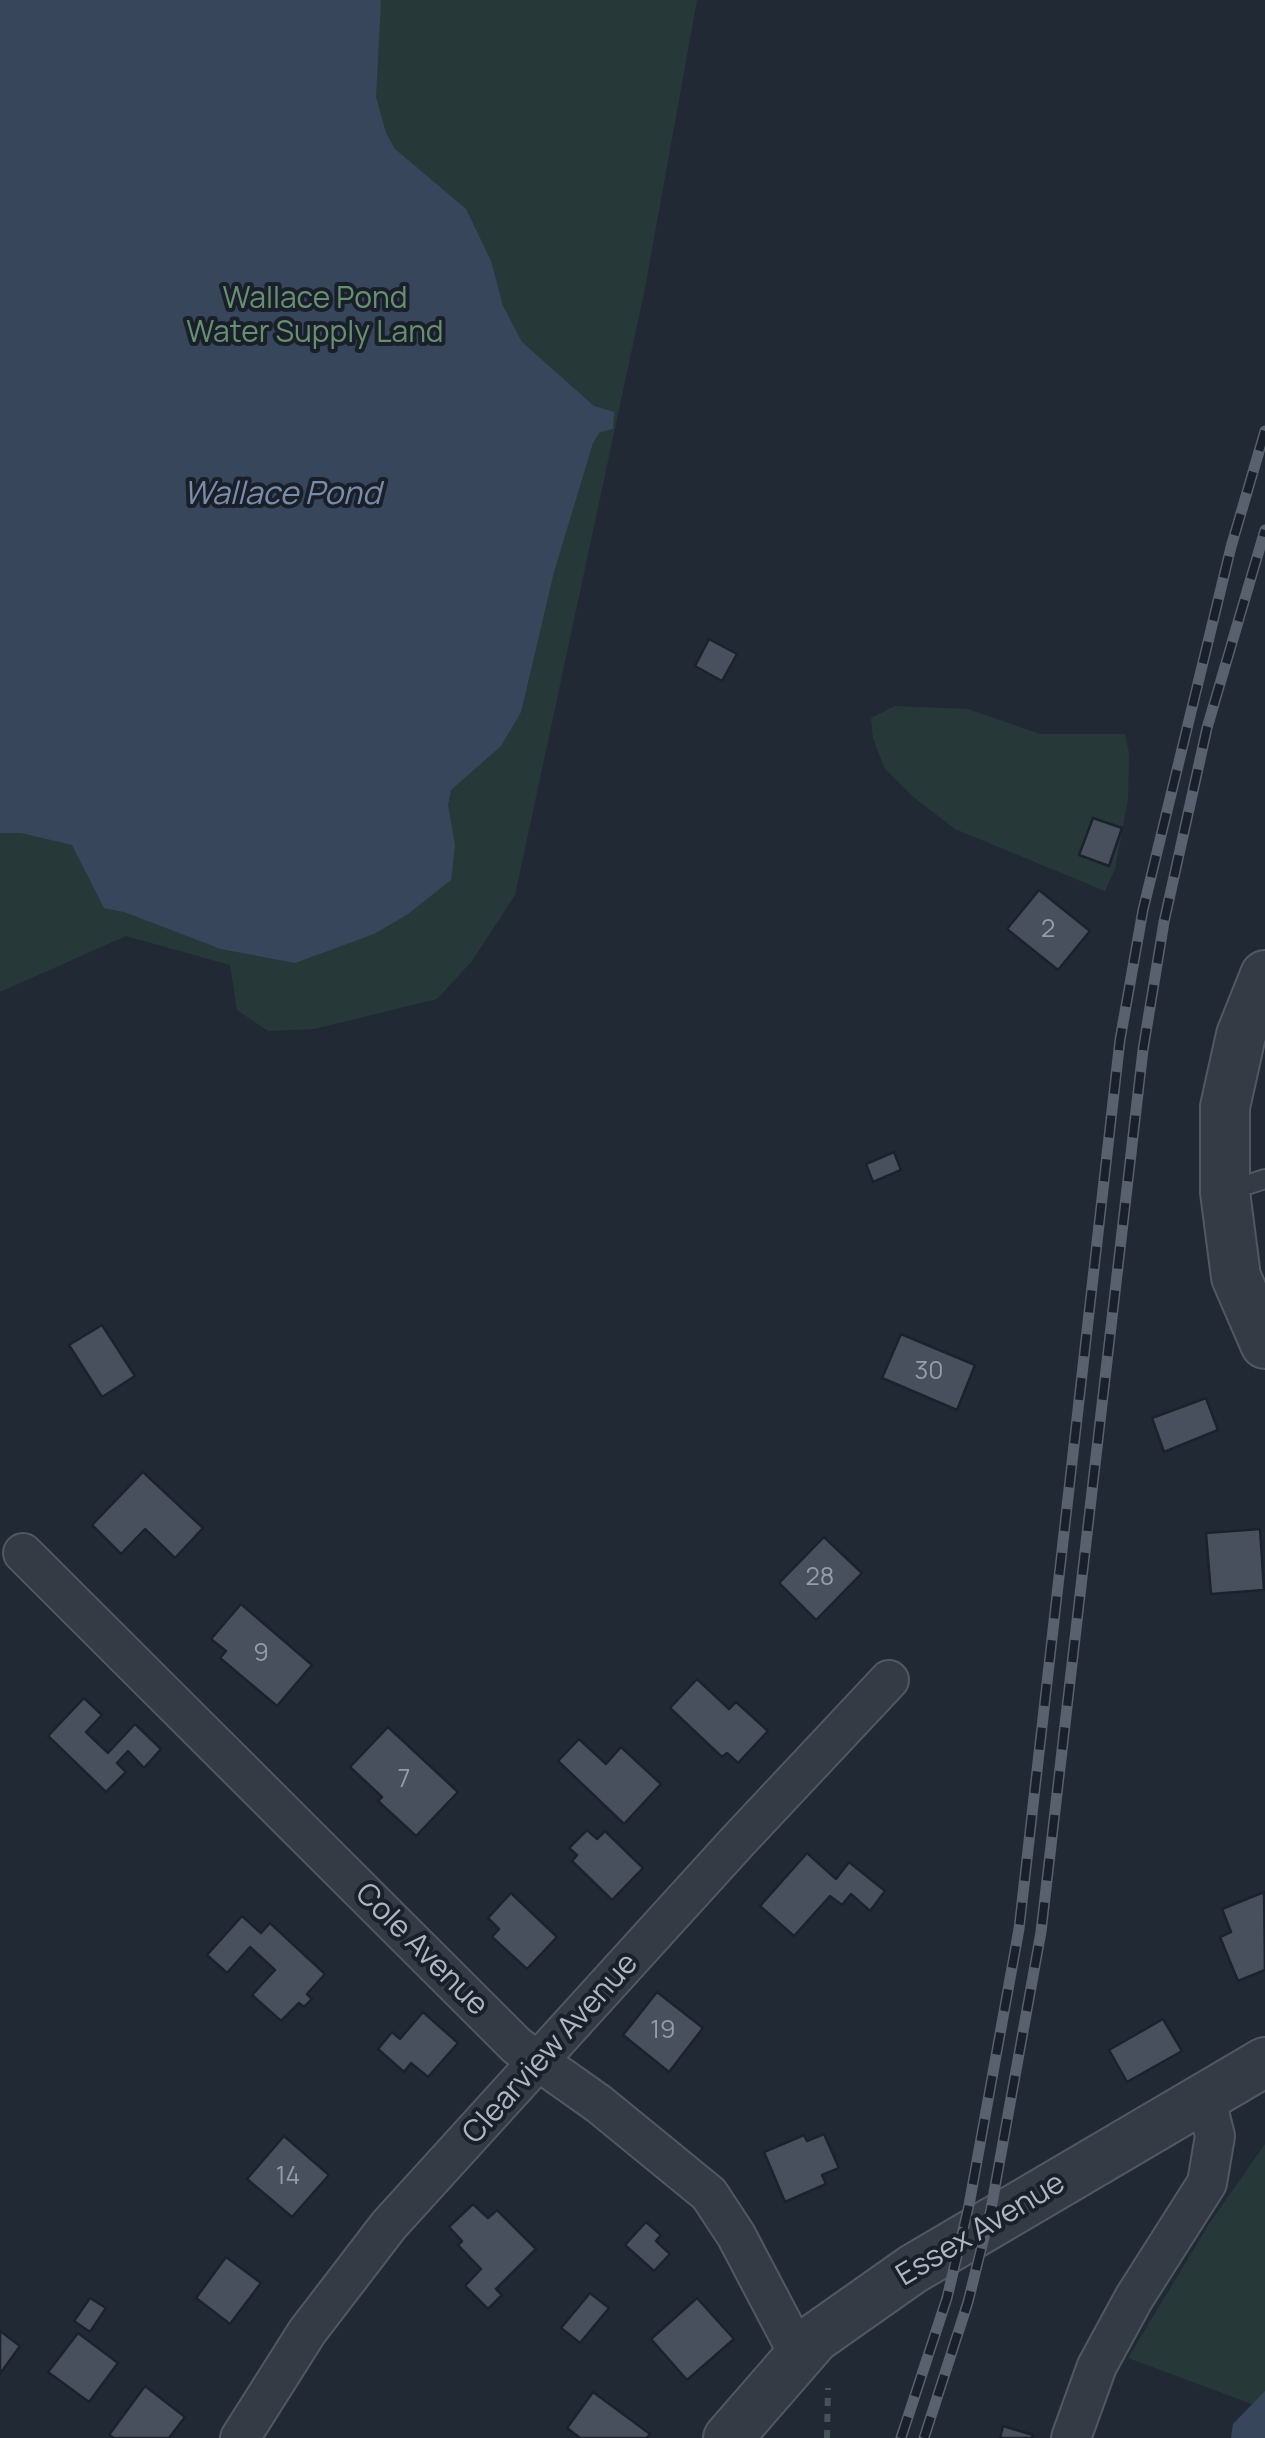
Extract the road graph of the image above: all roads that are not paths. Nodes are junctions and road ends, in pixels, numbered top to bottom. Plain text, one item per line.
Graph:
1 (1265, 975) edge
2 (1245, 1185) edge
3 (1265, 1344) edge
4 (23, 1553) dead end
5 (889, 1680) dead end
6 (541, 2061) junction
7 (1265, 2062) edge
8 (1205, 2096) junction
9 (799, 2355) junction
10 (240, 2438) edge
11 (728, 2438) edge
12 (1071, 2438) edge

1 - 2 street
2 - 3 street
4 - 6 street, Cole Avenue
5 - 6 street, Clearview Avenue
6 - 9 street, Cole Avenue
6 - 10 street, Clearview Avenue
7 - 8 street, Essex Avenue
8 - 9 street, Essex Avenue
8 - 12 street
9 - 11 street, Essex Avenue

